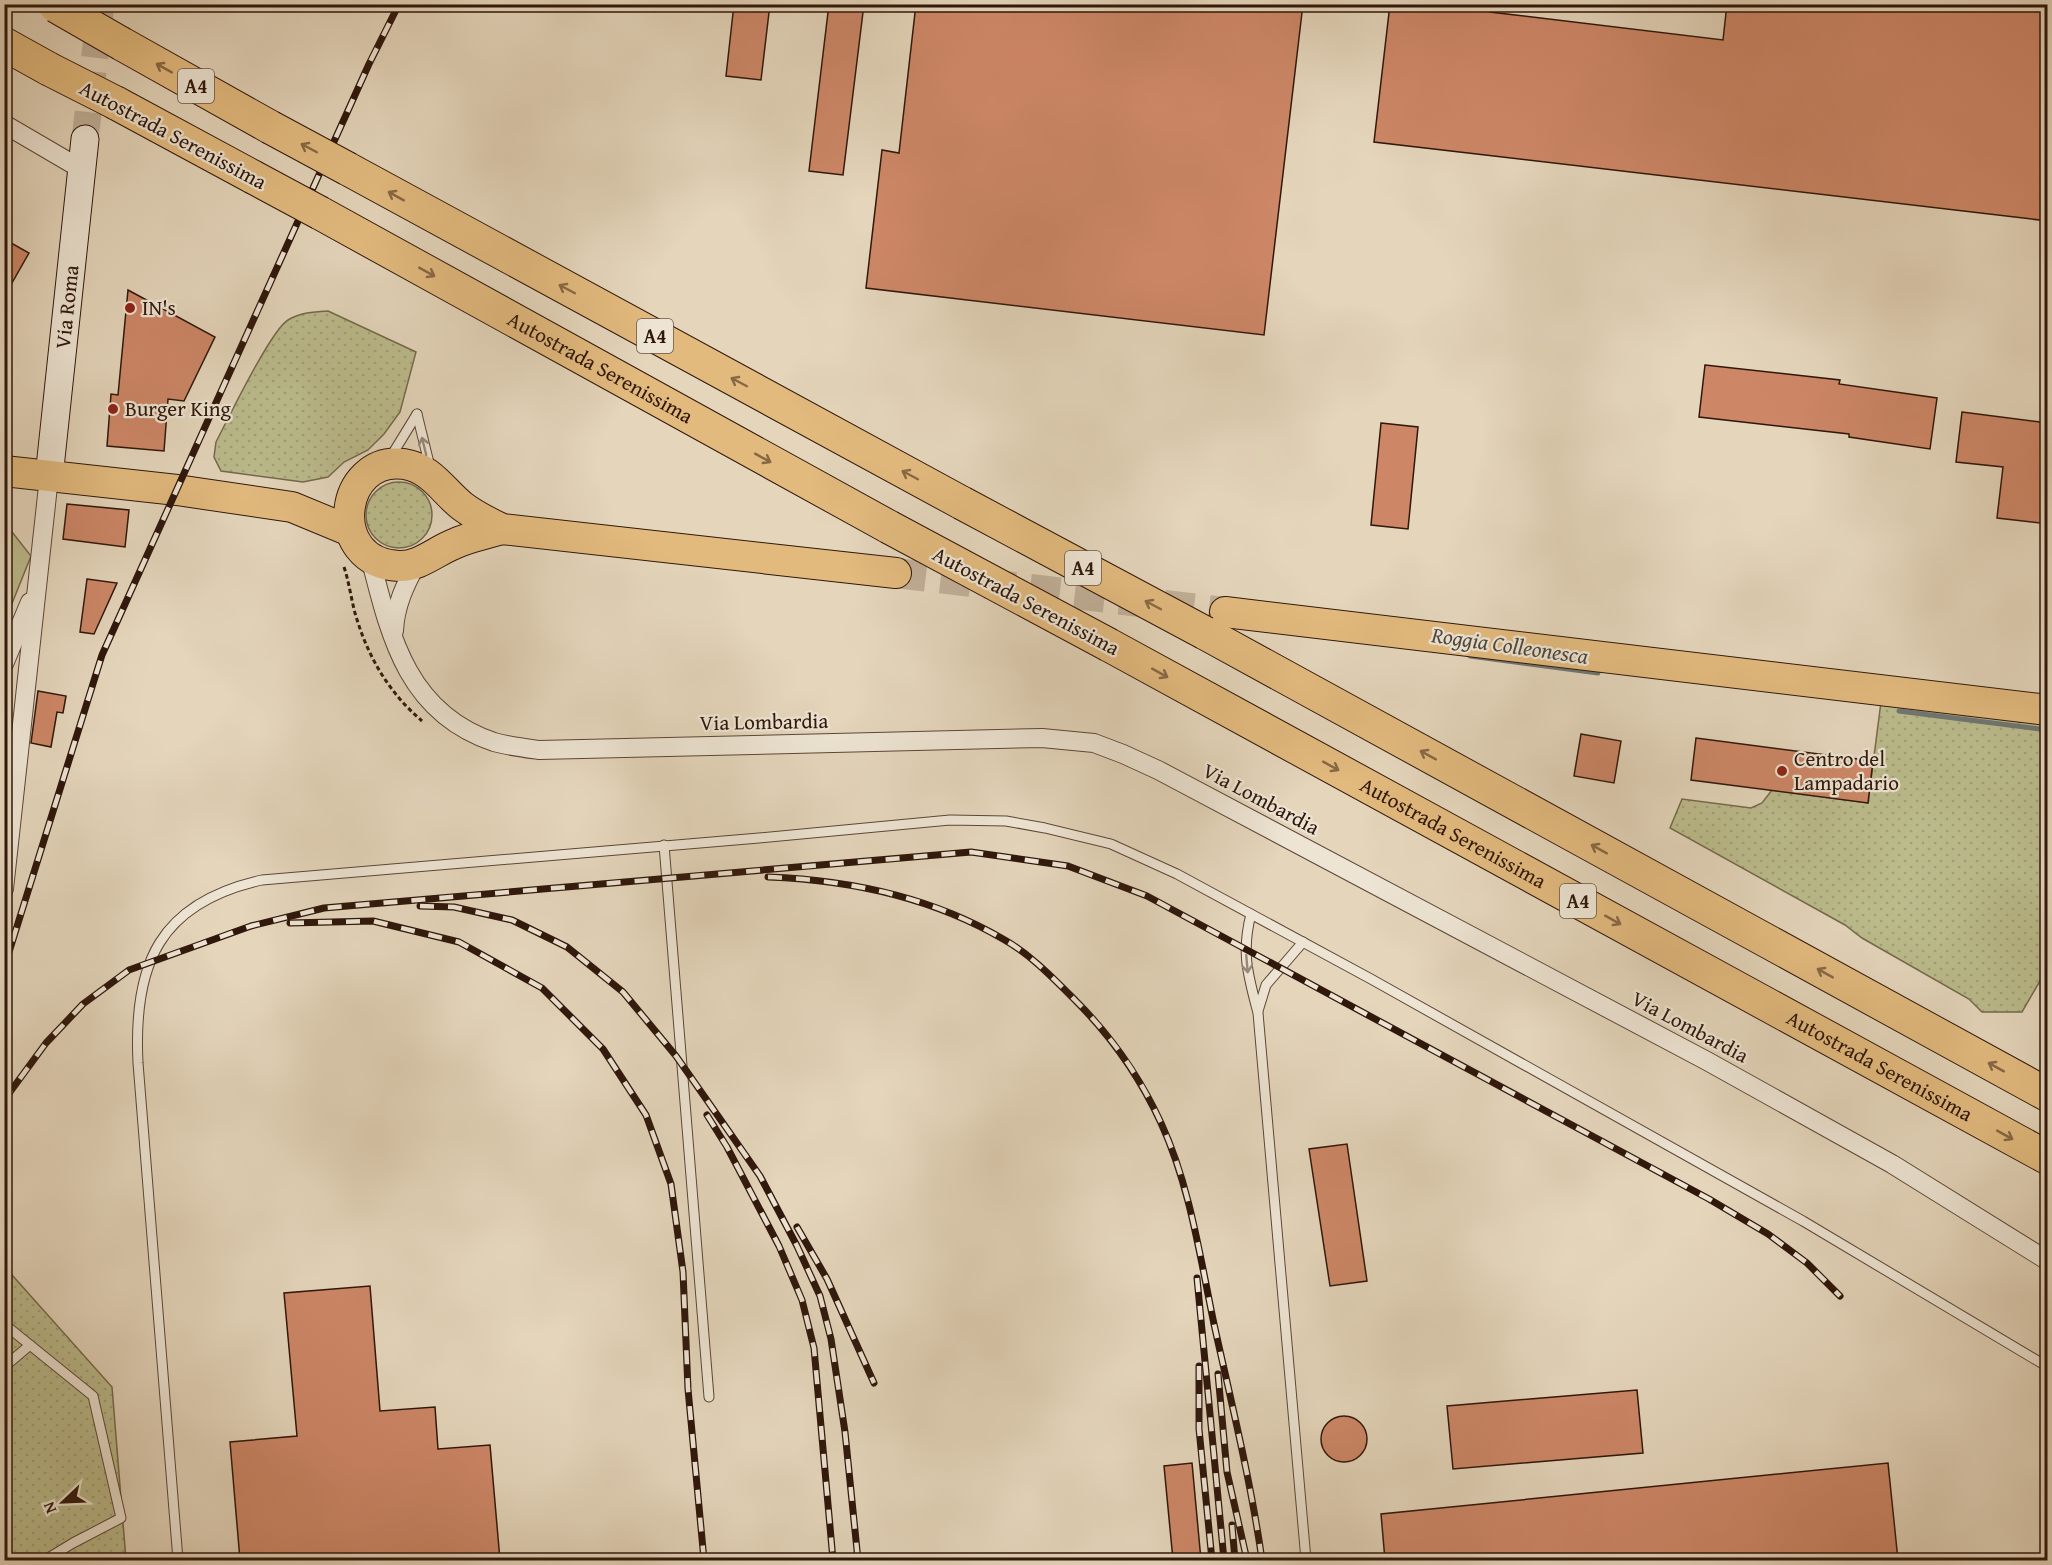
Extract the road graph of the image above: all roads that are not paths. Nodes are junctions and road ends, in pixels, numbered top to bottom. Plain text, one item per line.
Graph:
1 (55, 5) edge
2 (4, 44) edge
3 (4, 124) edge
4 (85, 139) tunnel mouth
5 (81, 169) junction
6 (385, 466) junction
7 (4, 471) edge
8 (49, 477) junction
9 (358, 484) junction
10 (439, 484) junction
11 (292, 507) junction
12 (502, 529) junction
13 (350, 531) junction
14 (370, 557) junction
15 (424, 559) junction
16 (896, 573) tunnel mouth
17 (38, 583) junction
18 (1215, 623) junction
19 (399, 650) junction
20 (4, 664) edge
21 (2048, 710) edge
22 (12, 749) edge
23 (664, 845) junction
24 (4, 889) edge
25 (1251, 914) junction
26 (1303, 942) junction
27 (1258, 1013) junction
28 (2048, 1095) edge
29 (2048, 1158) edge
30 (2048, 1261) edge
31 (4, 1324) edge
32 (30, 1345) junction
33 (4, 1367) edge
34 (2048, 1367) edge
35 (709, 1397) dead end
36 (4, 1554) edge
37 (8, 1560) edge
38 (45, 1560) edge
39 (178, 1560) edge
40 (1306, 1560) edge

18 -> 1 highway, A4, bridge
2 -> 29 highway, Autostrada Serenissima / A4, bridge
3 - 5 street
4 - 5 street, Via Roma
5 - 8 street, Via Roma
6 - 9 main road
6 - 10 main road
10 -> 6 lane
7 - 8 main road
8 - 11 main road
8 - 17 street
9 - 11 main road
9 - 13 main road
10 - 12 main road
10 - 15 main road
11 - 13 main road
12 - 15 main road
12 - 16 main road
13 - 14 main road
14 - 15 main road
14 - 19 street, Via Lombardia
15 - 19 street, Via Lombardia
17 - 20 street
17 - 22 street
18 - 21 main road
28 -> 18 highway, A4
19 - 30 street, Via Lombardia
22 - 24 street
23 - 25 lane
23 - 35 lane
23 - 39 lane
25 - 26 lane
25 -> 27 lane
26 - 27 lane
26 - 34 lane
27 - 40 lane
31 - 32 lane
32 - 33 lane
32 - 38 lane
36 - 37 lane

